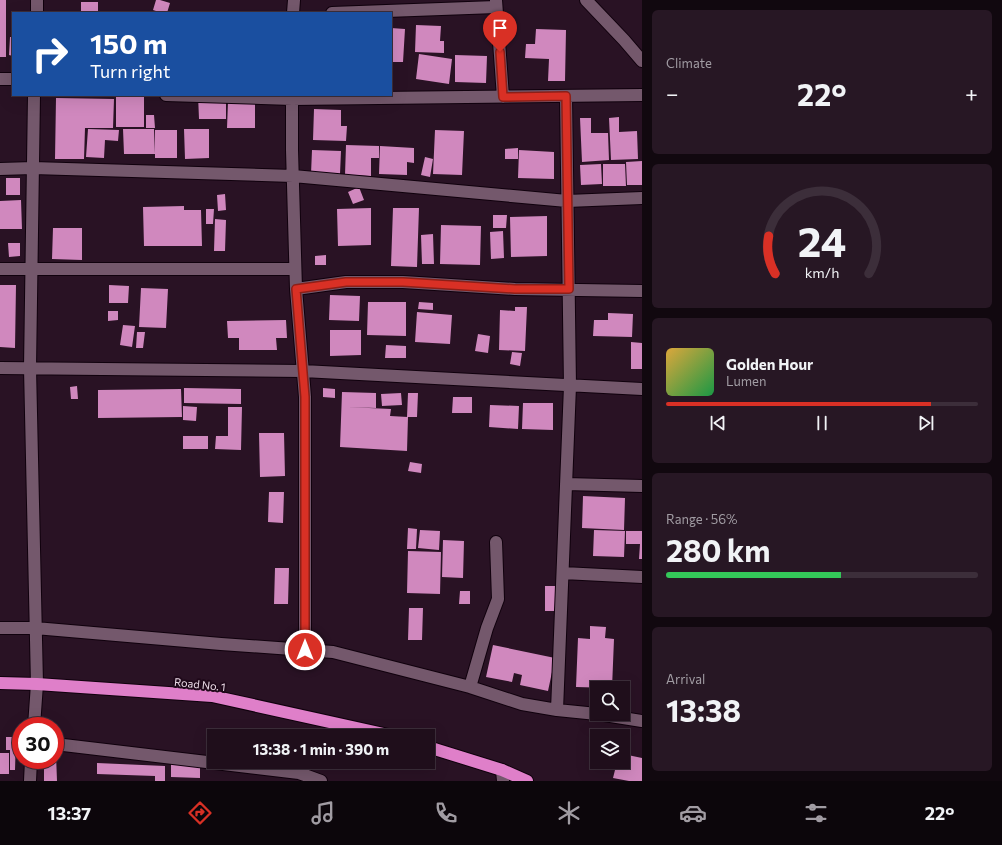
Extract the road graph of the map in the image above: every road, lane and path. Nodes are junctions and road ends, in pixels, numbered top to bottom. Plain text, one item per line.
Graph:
1 (37, 0) edge
2 (294, 0) edge
3 (586, 0) edge
4 (496, 4) edge
5 (37, 12) edge
6 (293, 12) edge
7 (350, 12) edge
8 (642, 60) edge
9 (0, 79) edge
10 (12, 79) edge
11 (34, 96) edge
12 (229, 96) edge
13 (566, 96) junction
14 (642, 96) edge
15 (292, 97) edge
16 (503, 97) junction
17 (33, 168) junction
18 (0, 169) edge
19 (293, 176) junction
20 (642, 198) edge
21 (567, 201) junction
22 (0, 269) edge
23 (32, 269) junction
24 (295, 269) junction
25 (296, 289) junction
26 (569, 289) junction
27 (642, 291) edge
28 (0, 368) edge
29 (30, 368) junction
30 (303, 370) junction
31 (570, 386) junction
32 (642, 389) edge
33 (566, 484) junction
34 (642, 486) edge
35 (496, 542) dead end
36 (563, 573) junction
37 (642, 577) edge
38 (0, 628) edge
39 (35, 628) junction
40 (305, 650) junction
41 (0, 683) edge
42 (37, 684) junction
43 (470, 687) junction
44 (558, 710) junction
45 (590, 713) edge
46 (35, 717) edge
47 (630, 720) edge
48 (642, 722) edge
49 (360, 729) edge
50 (64, 745) edge
51 (435, 750) edge
52 (31, 769) edge
53 (502, 775) edge
54 (299, 777) edge
55 (30, 781) edge
56 (321, 781) edge
57 (527, 781) edge

1 - 5 street
2 - 6 street
3 - 8 street
4 - 7 street
4 - 16 street
9 - 10 street
11 - 17 street
12 - 15 street
13 - 14 street
13 - 16 street
13 - 21 street
15 - 16 street
15 - 19 street
17 - 18 street
17 - 19 street
17 - 23 street
19 - 21 street
19 - 24 street
20 - 21 street
21 - 26 street
22 - 23 street
23 - 24 street
23 - 29 street
24 - 25 street
25 - 26 street
25 - 30 street
26 - 27 street
26 - 31 street
28 - 29 street
29 - 30 street
29 - 39 street
30 - 31 street
30 - 40 street
31 - 32 street
31 - 33 street
33 - 34 street
33 - 36 street
35 - 43 street
36 - 37 street
36 - 44 street
38 - 39 street
39 - 40 street
39 - 42 street
40 - 43 street
41 - 42 highway, Road No. 1
42 - 46 street
42 - 49 highway, Road No. 1
43 - 44 street
44 - 45 street
47 - 48 street
50 - 54 street
51 - 53 highway
52 - 55 street
53 - 57 highway
54 - 56 street

